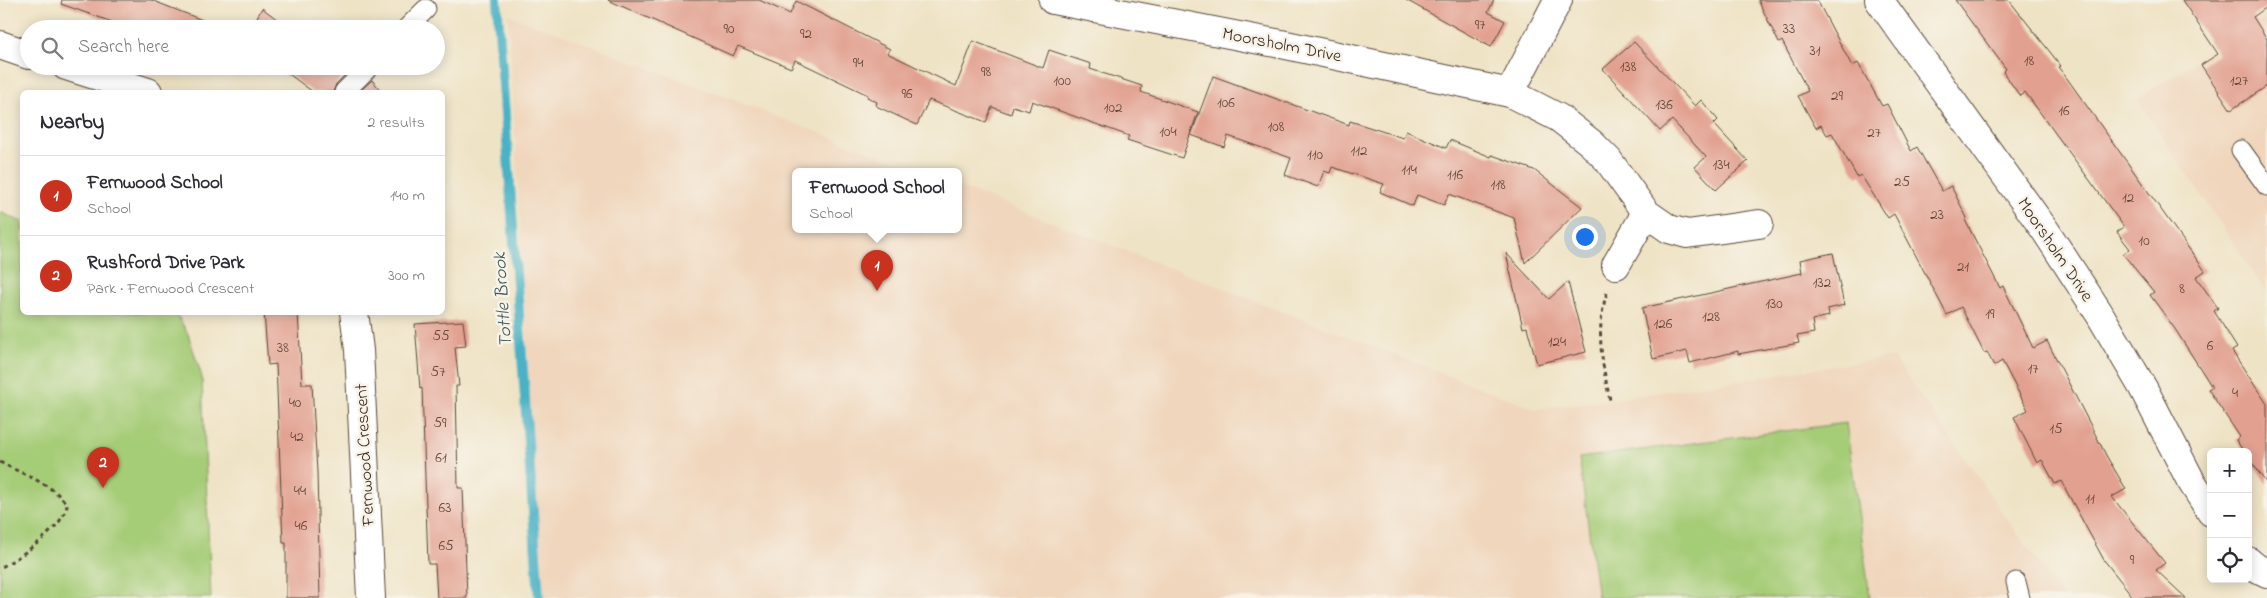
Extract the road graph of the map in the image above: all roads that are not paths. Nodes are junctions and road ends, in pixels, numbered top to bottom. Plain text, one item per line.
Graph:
1 (1053, 0) edge
2 (1558, 0) edge
3 (1879, 0) edge
4 (426, 9) dead end
5 (415, 20) edge
6 (0, 46) edge
7 (20, 52) edge
8 (94, 75) edge
9 (361, 75) edge
10 (142, 90) edge
11 (346, 90) edge
12 (1510, 93) junction
13 (2241, 150) dead end
14 (2267, 186) edge
15 (1646, 213) junction
16 (1759, 224) dead end
17 (1616, 265) dead end
18 (354, 315) edge
19 (2207, 506) edge
20 (2252, 564) edge
21 (2267, 572) edge
22 (372, 598) edge

1 - 12 street, Moorsholm Drive
2 - 12 street
3 - 19 street, Moorsholm Drive
4 - 5 lane
6 - 7 street
8 - 10 street
9 - 11 lane
12 - 15 street, Moorsholm Drive
13 - 14 lane
15 - 16 street, Moorsholm Drive
15 - 17 street
18 - 22 street, Fernwood Crescent
20 - 21 street

